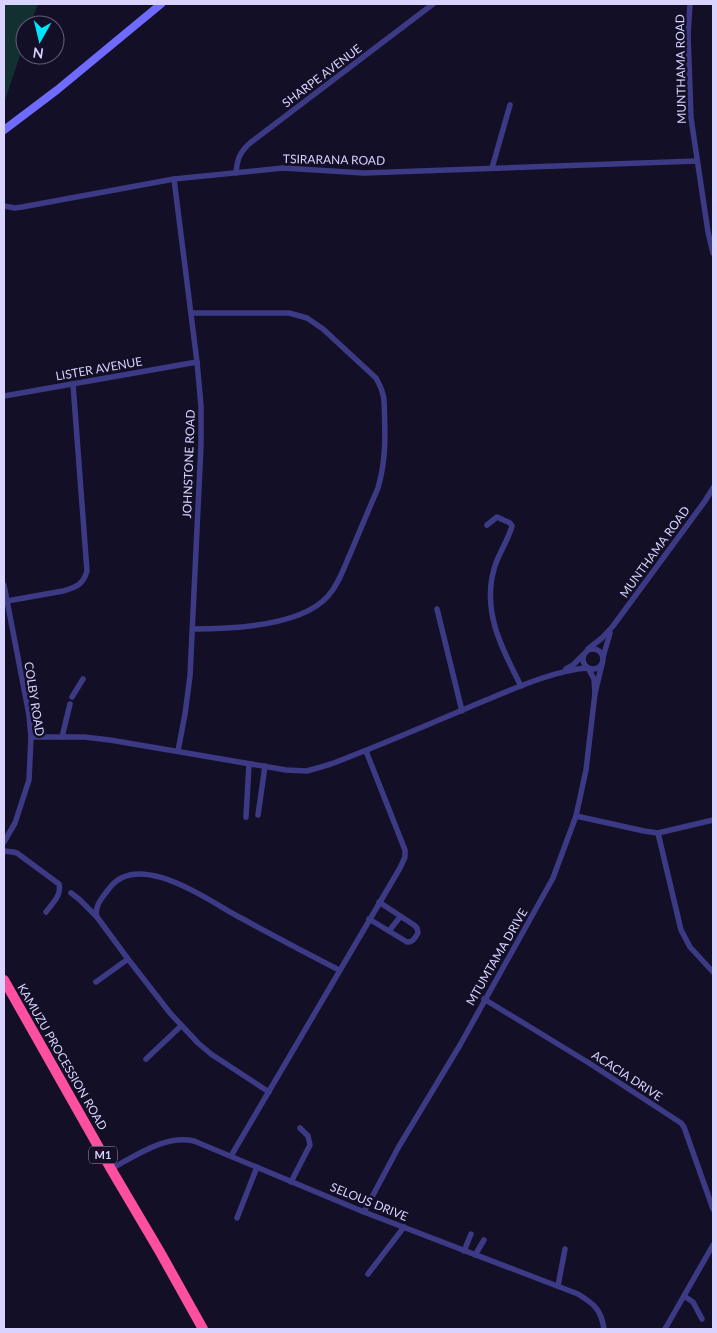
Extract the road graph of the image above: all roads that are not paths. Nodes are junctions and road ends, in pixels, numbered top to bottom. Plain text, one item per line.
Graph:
1 (161, 4) edge
2 (434, 4) edge
3 (690, 4) edge
4 (510, 106) dead end
5 (4, 130) edge
6 (697, 161) junction
7 (492, 168) junction
8 (236, 173) junction
9 (174, 179) junction
10 (4, 206) edge
11 (711, 231) edge
12 (713, 253) edge
13 (191, 313) junction
14 (197, 362) junction
15 (73, 384) junction
16 (4, 396) edge
17 (713, 488) edge
18 (487, 525) dead end
19 (4, 585) edge
20 (7, 601) junction
21 (437, 609) dead end
22 (613, 626) junction
23 (193, 629) junction
24 (588, 649) junction
25 (583, 655) junction
26 (604, 657) junction
27 (602, 664) junction
28 (588, 668) junction
29 (560, 673) junction
30 (83, 679) dead end
31 (521, 686) junction
32 (595, 693) junction
33 (72, 696) dead end
34 (70, 704) dead end
35 (462, 711) junction
36 (31, 737) junction
37 (62, 737) junction
38 (178, 751) junction
39 (366, 751) junction
40 (249, 764) junction
41 (265, 766) junction
42 (258, 814) dead end
43 (576, 816) junction
44 (246, 817) dead end
45 (713, 820) edge
46 (658, 833) junction
47 (4, 842) edge
48 (4, 851) edge
49 (71, 893) dead end
50 (379, 902) junction
51 (46, 912) dead end
52 (98, 917) junction
53 (400, 917) junction
54 (369, 919) junction
55 (389, 932) junction
56 (128, 960) junction
57 (339, 970) junction
58 (713, 972) edge
59 (4, 980) edge
60 (96, 982) dead end
61 (484, 1000) junction
62 (181, 1026) junction
63 (146, 1059) dead end
64 (269, 1092) junction
65 (300, 1128) dead end
66 (230, 1156) junction
67 (257, 1168) junction
68 (111, 1169) junction
69 (291, 1182) junction
70 (713, 1209) edge
71 (364, 1212) junction
72 (237, 1218) dead end
73 (404, 1227) junction
74 (471, 1234) dead end
75 (484, 1240) dead end
76 (713, 1246) edge
77 (565, 1249) dead end
78 (464, 1251) junction
79 (475, 1255) junction
80 (368, 1274) dead end
81 (558, 1286) junction
82 (684, 1296) junction
83 (702, 1319) dead end
84 (204, 1329) edge
85 (604, 1329) edge
86 (665, 1329) edge

1 - 5 main road
2 - 8 street, SHARPE AVENUE
3 - 6 street, MUNTHAMA ROAD
4 - 7 street
6 - 7 street, TSIRARANA ROAD
6 - 11 street, MUNTHAMA ROAD
7 - 8 street, TSIRARANA ROAD
8 - 9 street, TSIRARANA ROAD
9 - 10 street, TSIRARANA ROAD
9 - 13 street, JOHNSTONE ROAD
11 - 12 street, MUNTHAMA ROAD
13 - 14 street, JOHNSTONE ROAD
13 - 23 street
14 - 15 street, LISTER AVENUE
14 - 23 street, JOHNSTONE ROAD
15 - 16 street, LISTER AVENUE
15 - 20 street
17 - 22 street, MUNTHAMA ROAD
18 - 31 street
19 - 20 street, COLBY ROAD
20 - 36 street, COLBY ROAD
21 - 35 street
22 - 24 street
22 - 26 street
23 - 38 street, JOHNSTONE ROAD
24 - 25 street
24 - 26 street
25 - 28 street
25 - 29 street
26 - 27 street
27 - 28 street
27 - 32 street
28 - 29 street
28 - 32 street
29 - 31 street
30 - 33 street
31 - 35 street
32 - 43 street, MTUMTAMA DRIVE
34 - 37 street
35 - 39 street
36 - 37 street
36 - 47 street, COLBY ROAD
37 - 38 street
38 - 40 street
39 - 41 street
39 - 50 street
40 - 41 street
40 - 44 street
41 - 42 street
43 - 46 street
43 - 61 street, MTUMTAMA DRIVE
45 - 46 street
46 - 58 street
48 - 51 street
49 - 52 street
50 - 53 street
50 - 54 street
52 - 56 street
52 - 57 street
53 - 55 street
53 - 55 street
54 - 55 street
54 - 57 street
56 - 60 street
56 - 62 street
57 - 64 street
59 - 68 highway, KAMUZU PROCESSION ROAD / M1
61 - 70 street, ACACIA DRIVE
61 - 71 street, MTUMTAMA DRIVE
62 - 63 street
62 - 64 street
64 - 66 street
65 - 69 street
66 - 67 street, SELOUS DRIVE
66 - 68 street, SELOUS DRIVE
67 - 69 street, SELOUS DRIVE
67 - 72 street
68 - 84 highway, KAMUZU PROCESSION ROAD / M1
69 - 71 street, SELOUS DRIVE
71 - 73 street, SELOUS DRIVE
73 - 78 street, SELOUS DRIVE
73 - 80 street
74 - 78 street
75 - 79 street
76 - 82 street
77 - 81 street
78 - 79 street, SELOUS DRIVE
79 - 81 street, SELOUS DRIVE
81 - 85 street, SELOUS DRIVE
82 - 83 street
82 - 86 street

